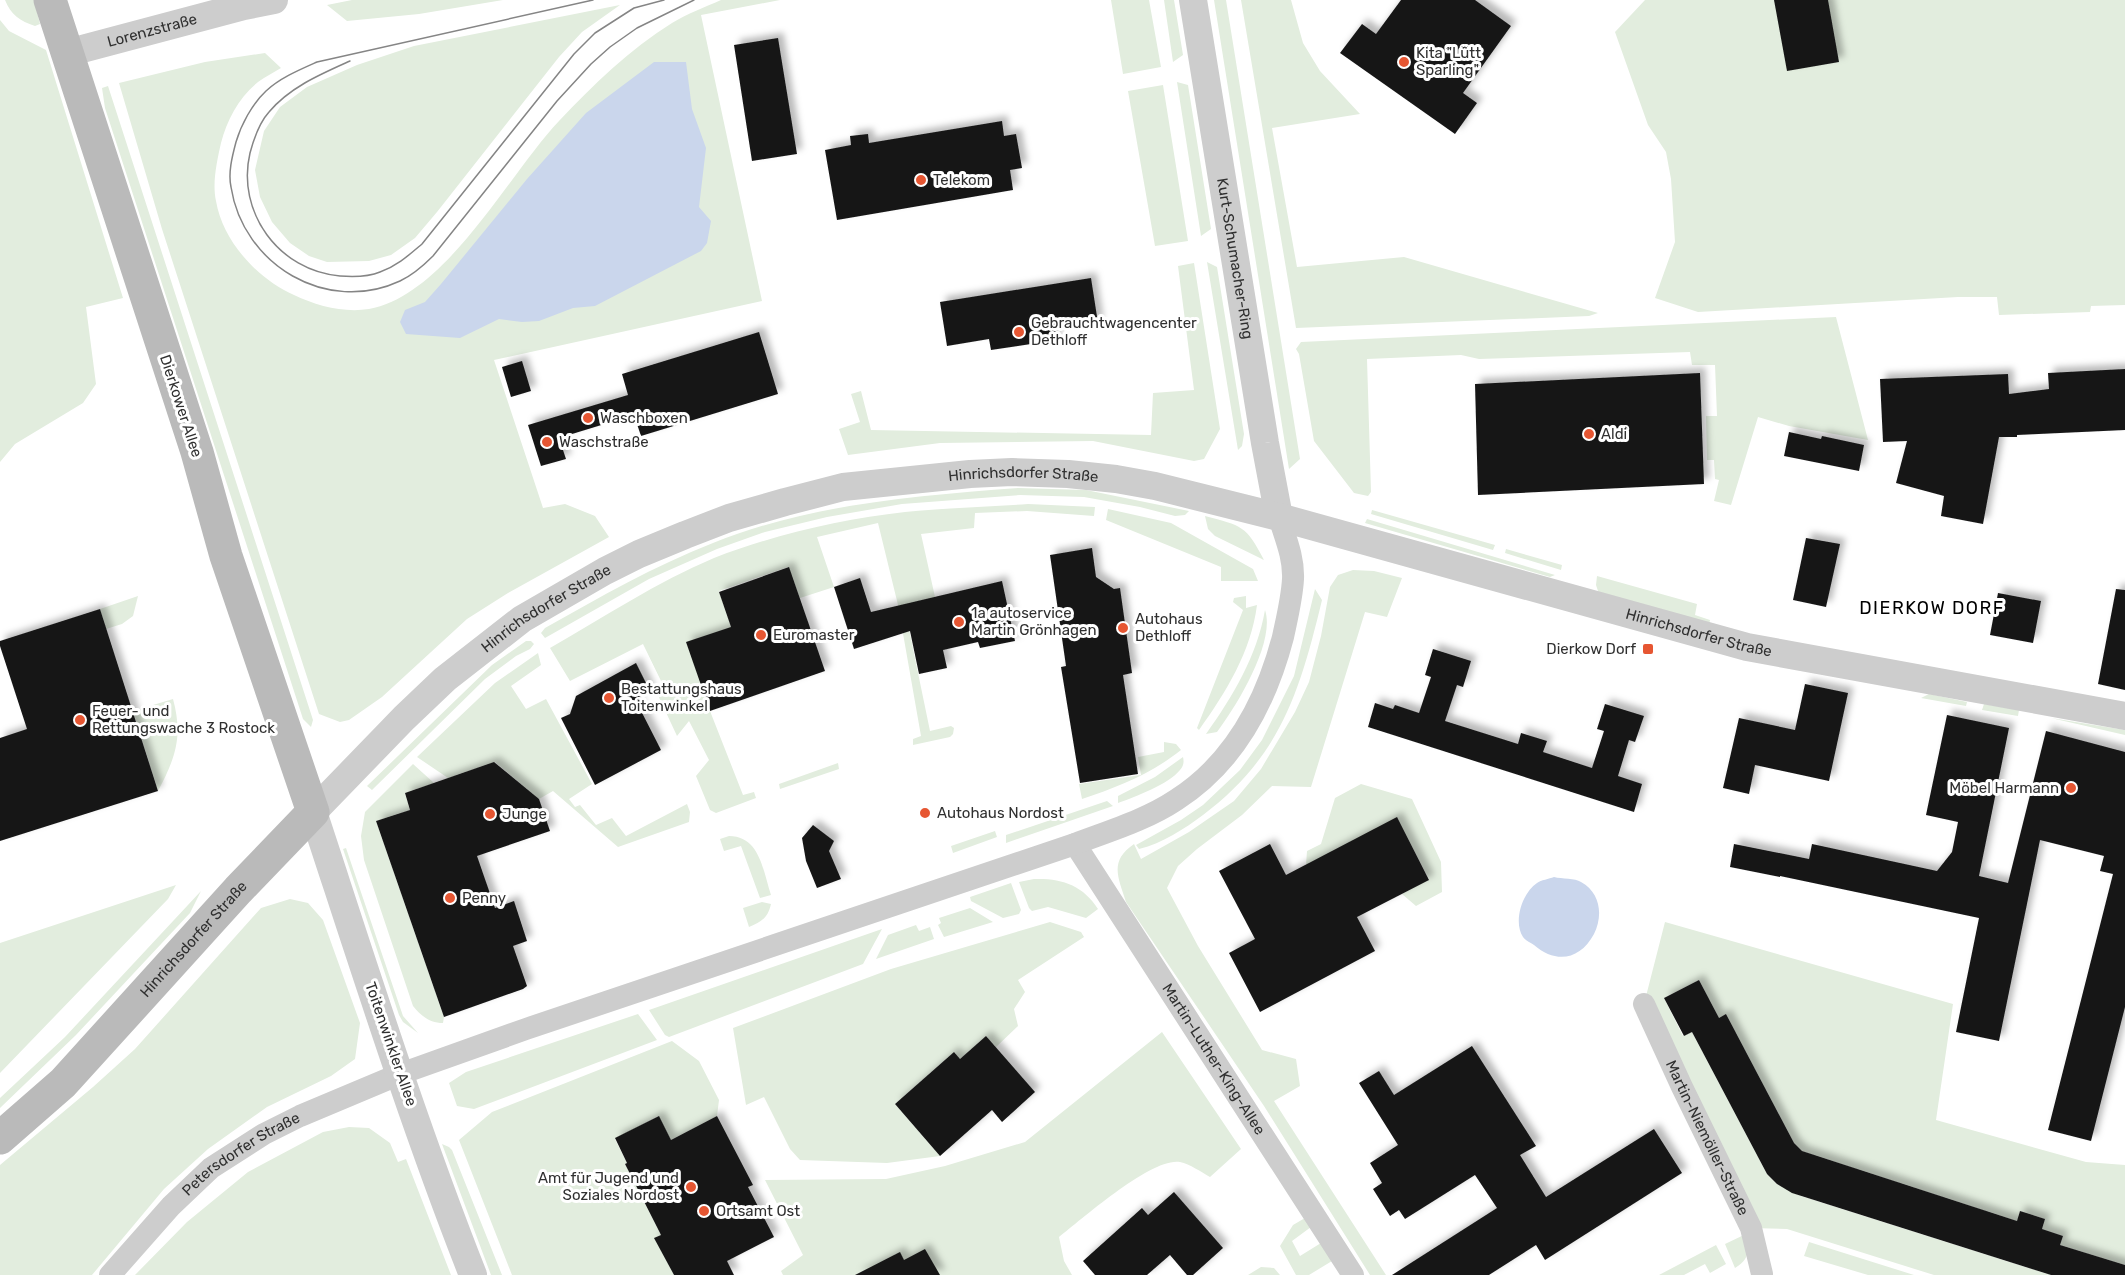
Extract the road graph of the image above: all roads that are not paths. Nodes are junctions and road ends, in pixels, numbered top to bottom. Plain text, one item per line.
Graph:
1 (50, 0) edge
2 (274, 0) edge
3 (1193, 0) edge
4 (66, 53) junction
5 (1279, 517) junction
6 (2125, 716) edge
7 (313, 812) junction
8 (1076, 844) junction
9 (1644, 1004) dead end
10 (400, 1074) junction
11 (0, 1138) edge
12 (110, 1275) edge
13 (473, 1275) edge
14 (1353, 1275) edge
15 (1753, 1275) edge
16 (1763, 1275) edge

1 - 4 main road, Dierkower Allee
2 - 4 street, Lorenzstraße
3 - 5 street, Kurt-Schumacher-Ring
4 - 7 main road, Dierkower Allee
5 - 6 street, Hinrichsdorfer Straße
5 - 7 street, Hinrichsdorfer Straße
5 - 8 street
7 - 10 street, Toitenwinkler Allee
7 - 11 main road, Hinrichsdorfer Straße
8 - 10 street
8 - 14 street, Martin-Luther-King-Allee
9 - 16 street, Martin-Niemöller-Straße
10 - 12 street, Petersdorfer Straße
10 - 13 street, Toitenwinkler Allee
15 - 16 street, Martin-Niemöller-Straße

